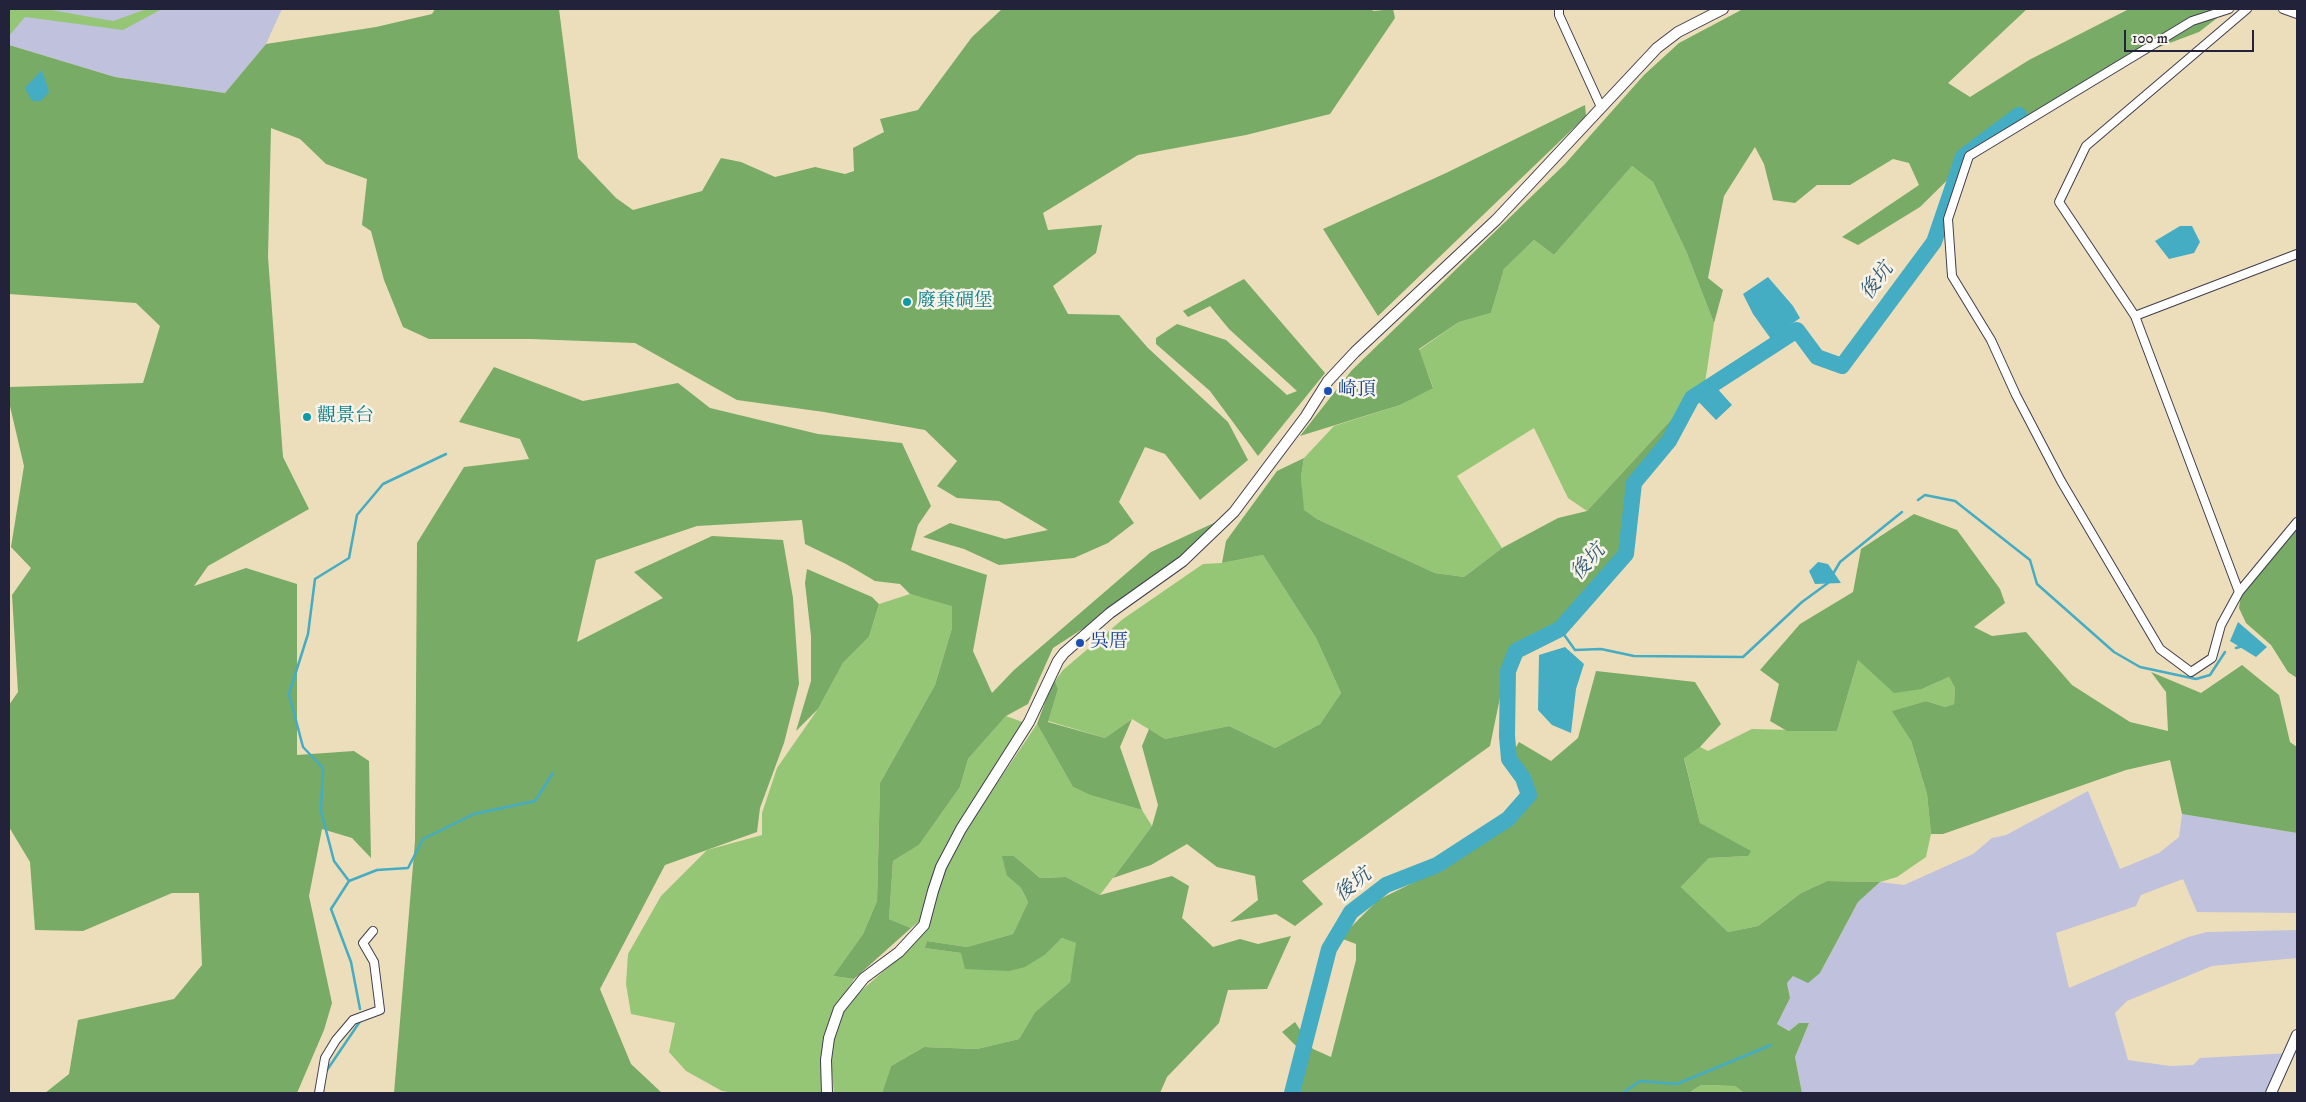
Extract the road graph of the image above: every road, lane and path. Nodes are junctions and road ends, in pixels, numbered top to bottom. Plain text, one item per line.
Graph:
1 (1559, 9) edge
2 (1723, 9) edge
3 (2229, 9) edge
4 (2247, 9) edge
5 (2283, 9) edge
6 (2297, 14) edge
7 (1601, 106) junction
8 (2297, 254) edge
9 (2135, 316) junction
10 (2297, 522) edge
11 (2239, 592) junction
12 (373, 931) dead end
13 (2297, 1035) edge
14 (319, 1093) edge
15 (827, 1093) edge
16 (2271, 1093) edge

1 - 7 street
2 - 7 street
3 - 11 street
4 - 9 street
5 - 6 street
7 - 15 street
8 - 9 street
9 - 11 street
10 - 11 street
12 - 14 street
13 - 16 street

